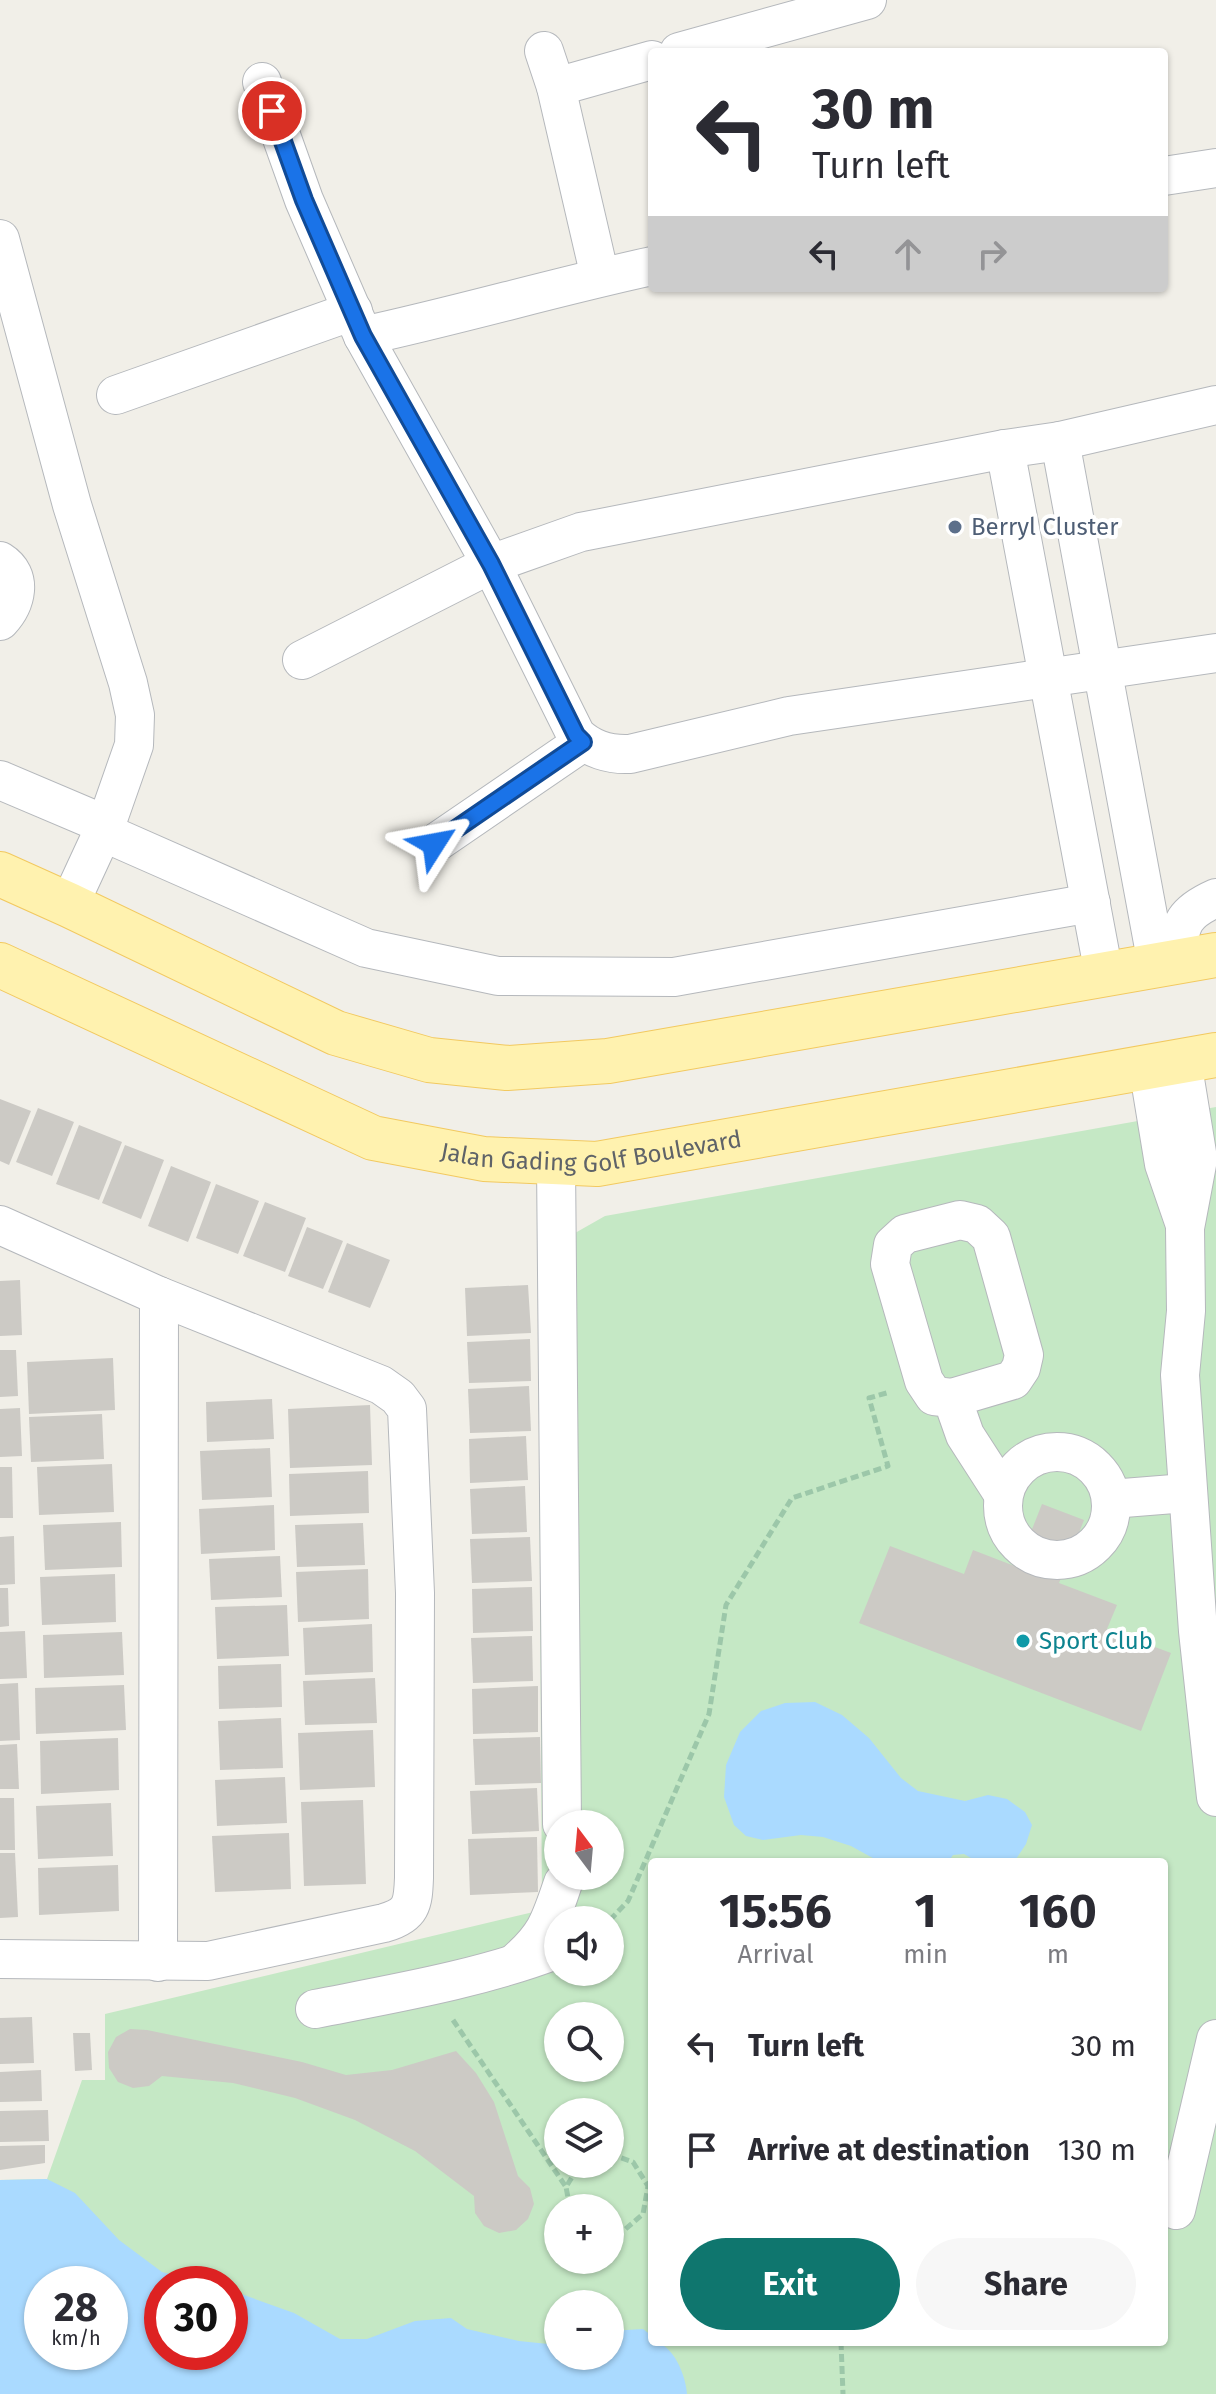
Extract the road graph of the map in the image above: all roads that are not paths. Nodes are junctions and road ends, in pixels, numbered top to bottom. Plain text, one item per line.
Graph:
1 (867, 0) edge
2 (693, 48) edge
3 (544, 51) dead end
4 (648, 61) edge
5 (262, 82) dead end
6 (556, 87) junction
7 (1216, 168) edge
8 (1168, 175) edge
9 (0, 239) edge
10 (648, 267) edge
11 (600, 277) junction
12 (358, 324) junction
13 (116, 395) dead end
14 (1216, 405) edge
15 (1060, 441) junction
16 (1005, 449) junction
17 (0, 561) edge
18 (491, 564) junction
19 (0, 621) edge
20 (1216, 653) edge
21 (302, 660) dead end
22 (1103, 670) junction
23 (1048, 677) junction
24 (583, 742) junction
25 (0, 780) edge
26 (105, 828) junction
27 (434, 844) dead end
28 (0, 874) edge
29 (1216, 898) edge
30 (1091, 903) junction
31 (69, 905) junction
32 (1183, 960) edge
33 (0, 965) edge
34 (1104, 974) junction
35 (1182, 1061) edge
36 (556, 1163) junction
37 (0, 1225) edge
38 (159, 1296) junction
39 (1201, 1318) edge
40 (938, 1389) road end
41 (1186, 1493) junction
42 (1003, 1494) junction
43 (1111, 1499) junction
44 (1216, 1797) edge
45 (562, 1810) edge
46 (560, 1890) edge
47 (544, 1954) edge
48 (0, 1959) edge
49 (158, 1962) junction
50 (512, 1965) junction
51 (315, 2009) dead end
52 (1216, 2039) edge
53 (1176, 2210) dead end

1 - 2 street
3 - 6 street
4 - 6 street
5 - 12 street
6 - 11 street
7 - 8 street
9 - 26 street
10 - 11 street
11 - 12 street
12 - 13 street
12 - 18 street
14 - 15 street
15 - 16 street
15 - 22 street
16 - 18 street
16 - 23 street
17 - 19 street
18 - 21 street
18 - 24 street
20 - 22 street
22 - 23 street
22 - 32 street
23 - 24 street
23 - 30 street
24 - 27 street
25 - 26 street
26 - 30 street
26 - 31 street
28 - 31 main road
29 - 32 street
30 - 34 street
31 - 34 main road
32 - 34 main road
33 - 36 main road, Jalan Gading Golf Boulevard
35 - 36 main road, Jalan Gading Golf Boulevard
35 - 39 street
36 - 45 street
37 - 38 street
38 - 49 street
38 - 49 street
39 - 41 street
40 - 42 street
41 - 43 street
41 - 44 street
42 - 43 street
42 - 43 street
46 - 50 street
47 - 50 street
48 - 49 street
50 - 51 street
52 - 53 street

